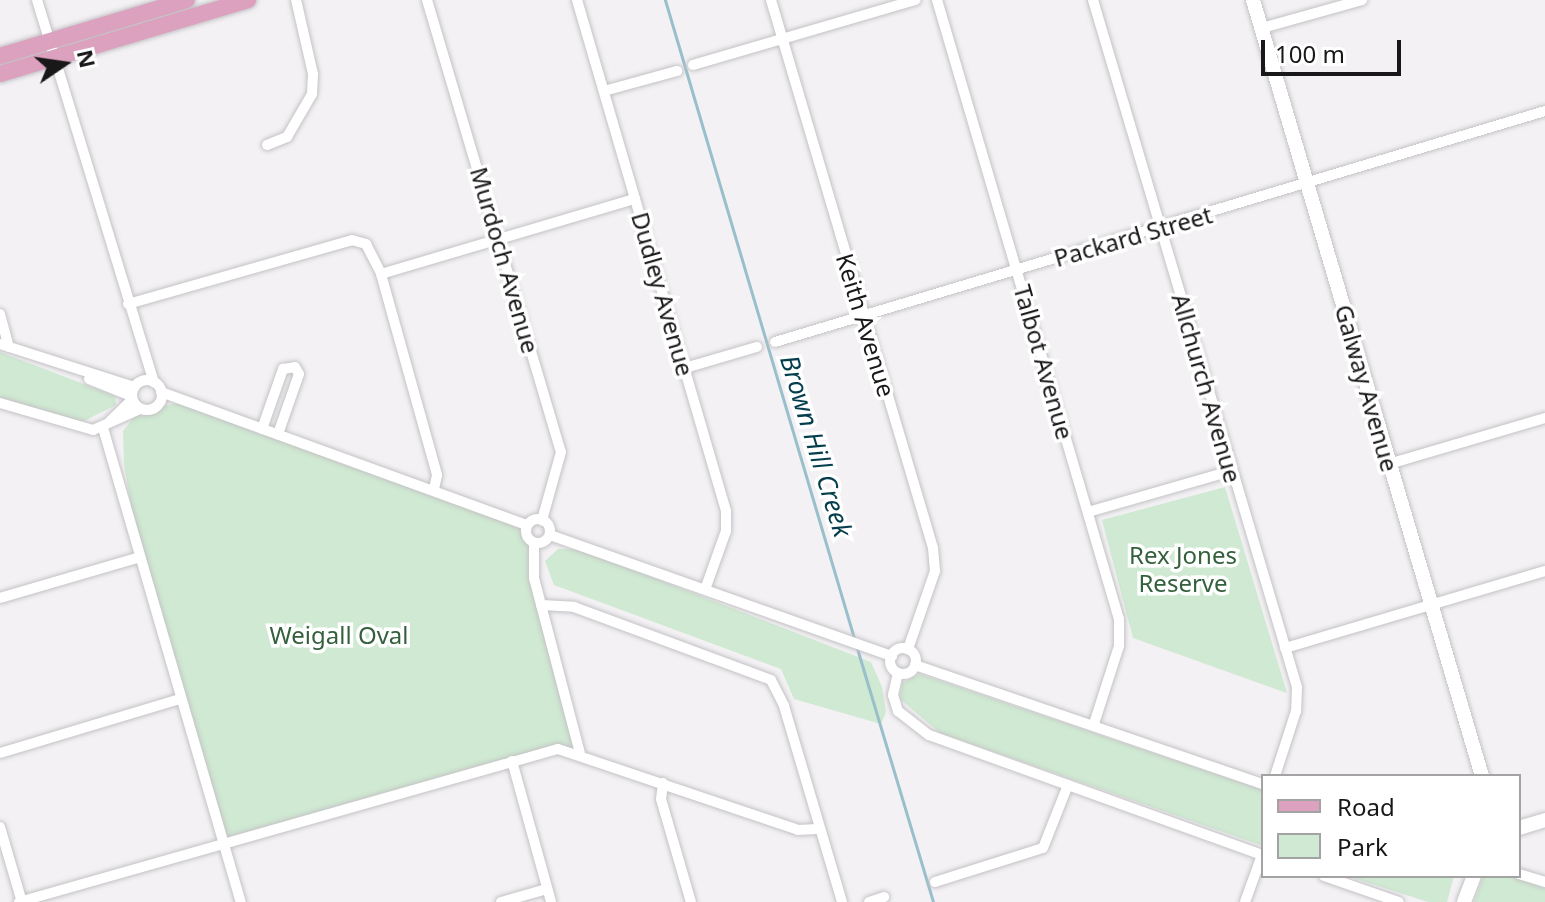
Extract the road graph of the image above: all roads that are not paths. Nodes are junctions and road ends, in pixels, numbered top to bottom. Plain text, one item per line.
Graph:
1 (37, 0) edge
2 (187, 0) edge
3 (248, 0) edge
4 (296, 0) edge
5 (427, 0) edge
6 (577, 0) edge
7 (771, 0) edge
8 (916, 0) edge
9 (937, 0) edge
10 (1093, 0) edge
11 (1253, 0) edge
12 (1362, 0) edge
13 (1262, 28) junction
14 (783, 39) junction
15 (49, 41) junction
16 (0, 56) edge
17 (54, 58) junction
18 (693, 65) dead end
19 (677, 71) dead end
20 (0, 74) edge
21 (604, 91) junction
22 (1545, 111) edge
23 (267, 145) dead end
24 (1307, 183) junction
25 (635, 199) junction
26 (1160, 229) junction
27 (499, 239) junction
28 (1017, 270) junction
29 (381, 274) junction
30 (128, 304) junction
31 (0, 314) edge
32 (863, 316) junction
33 (775, 342) dead end
34 (5, 345) edge
35 (757, 347) dead end
36 (685, 368) junction
37 (139, 392) junction
38 (160, 398) junction
39 (0, 403) edge
40 (1545, 418) edge
41 (103, 428) junction
42 (262, 429) junction
43 (278, 434) junction
44 (1389, 464) junction
45 (1231, 471) junction
46 (434, 489) junction
47 (1088, 512) junction
48 (542, 520) junction
49 (527, 525) junction
50 (550, 535) junction
51 (534, 543) junction
52 (140, 557) junction
53 (1545, 571) edge
54 (706, 587) junction
55 (0, 598) edge
56 (1431, 604) junction
57 (541, 605) junction
58 (1285, 648) junction
59 (908, 649) junction
60 (892, 656) junction
61 (915, 665) junction
62 (898, 673) junction
63 (180, 699) junction
64 (1094, 724) junction
65 (574, 751) junction
66 (0, 753) edge
67 (512, 761) junction
68 (1276, 774) edge
69 (1481, 774) edge
70 (663, 783) junction
71 (1261, 783) edge
72 (1068, 785) junction
73 (1545, 820) edge
74 (0, 827) edge
75 (1521, 827) edge
76 (817, 829) junction
77 (223, 843) junction
78 (1261, 855) edge
79 (1261, 858) edge
80 (1521, 875) edge
81 (1330, 878) edge
82 (1467, 878) edge
83 (1473, 878) edge
84 (935, 882) dead end
85 (1545, 882) edge
86 (547, 889) junction
87 (884, 897) dead end
88 (21, 902) edge
89 (241, 902) edge
90 (501, 902) edge
91 (551, 902) edge
92 (691, 902) edge
93 (842, 902) edge
94 (869, 902) edge
95 (1245, 902) edge
96 (1399, 902) edge
97 (1462, 902) edge

1 - 15 street
2 - 15 main road
3 - 17 main road
4 - 23 street
5 - 27 street, Murdoch Avenue
6 - 21 street, Dudley Avenue
7 - 14 street, Keith Avenue
8 - 14 street
9 - 28 street, Talbot Avenue
10 - 26 street, Allchurch Avenue
11 - 13 street, Galway Avenue
12 - 13 street
13 - 24 street, Galway Avenue
14 - 18 street
14 - 32 street, Keith Avenue
15 - 16 main road
15 - 17 street
17 - 20 main road
17 - 30 street
19 - 21 street
21 - 25 street, Dudley Avenue
22 - 24 street, Packard Street
24 - 26 street, Packard Street
24 - 44 street, Galway Avenue
25 - 27 street
25 - 36 street, Dudley Avenue
26 - 28 street, Packard Street
26 - 45 street, Allchurch Avenue
27 - 29 street
27 - 48 street, Murdoch Avenue
28 - 32 street, Packard Street
28 - 47 street, Talbot Avenue
29 - 30 street
29 - 46 street
30 - 37 street
31 - 34 street
32 - 33 street, Packard Street
32 - 59 street, Keith Avenue
34 - 37 street
35 - 36 street
36 - 54 street, Dudley Avenue
37 - 38 street
37 - 38 street
37 - 41 street
38 - 42 street
39 - 41 street
40 - 44 street
41 - 52 street
42 - 43 street
42 - 43 street
43 - 46 street
44 - 56 street, Galway Avenue
45 - 47 street
45 - 58 street, Allchurch Avenue
46 - 49 street
47 - 64 street, Talbot Avenue
48 - 49 street
48 - 50 street
49 - 51 street
50 - 51 street
50 - 54 street
51 - 57 street
52 - 55 street
52 - 63 street
53 - 56 street
54 - 60 street
56 - 58 street
56 - 69 street, Galway Avenue
57 - 65 street
57 - 76 street
58 - 68 street, Allchurch Avenue
59 - 60 street
59 - 61 street
60 - 62 street
61 - 62 street
61 - 64 street
62 - 72 street
63 - 66 street
63 - 77 street
64 - 71 street
65 - 67 street
65 - 70 street
67 - 77 street
67 - 86 street
70 - 76 street
70 - 92 street
72 - 78 street
72 - 84 street
73 - 75 street
74 - 88 street
76 - 93 street
77 - 88 street
77 - 89 street
79 - 95 street
80 - 85 street
81 - 96 street
82 - 97 street
83 - 97 street
86 - 90 street
86 - 91 street
87 - 94 street

